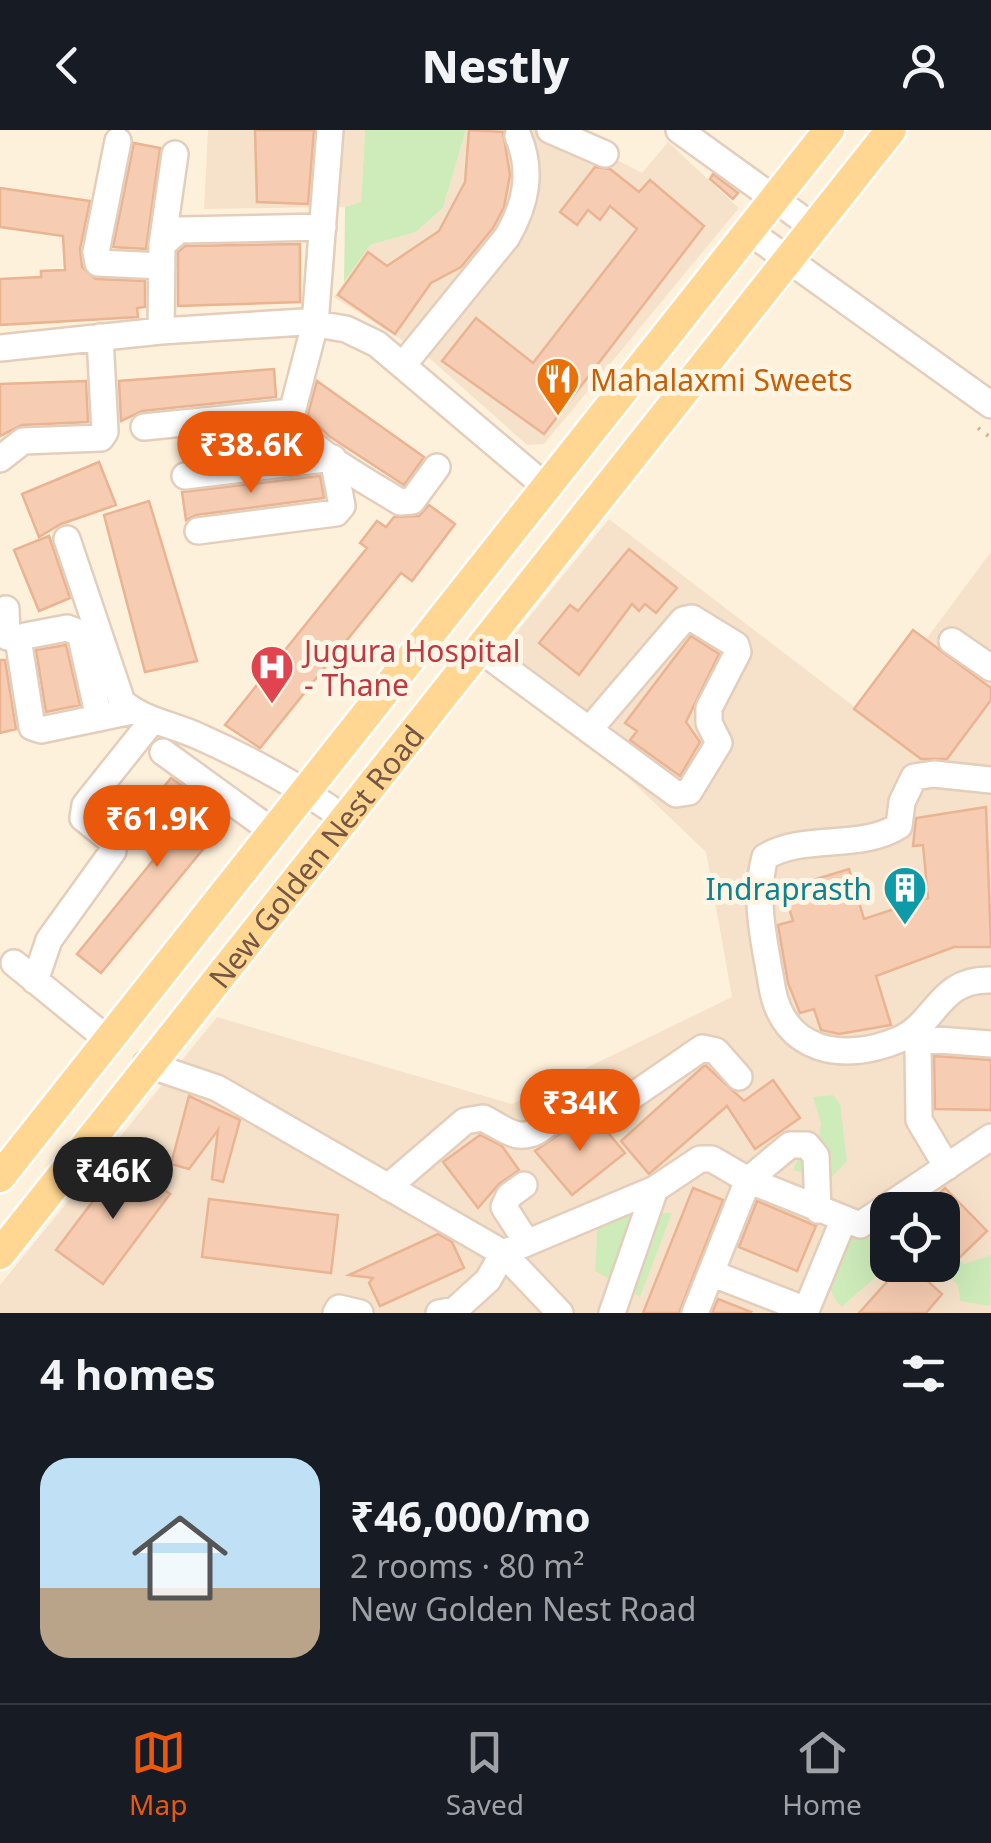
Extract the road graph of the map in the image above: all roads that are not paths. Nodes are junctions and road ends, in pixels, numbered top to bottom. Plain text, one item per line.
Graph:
1 (330, 130) edge
2 (550, 130) edge
3 (679, 130) edge
4 (828, 130) edge
5 (891, 130) edge
6 (518, 136) dead end
7 (118, 141) dead end
8 (176, 154) dead end
9 (605, 154) dead end
10 (774, 196) junction
11 (812, 226) junction
12 (323, 227) junction
13 (747, 230) junction
14 (162, 256) junction
15 (786, 258) junction
16 (315, 324) junction
17 (160, 331) junction
18 (100, 337) junction
19 (0, 348) edge
20 (402, 365) junction
21 (991, 405) edge
22 (291, 412) junction
23 (144, 427) dead end
24 (334, 458) junction
25 (0, 459) edge
26 (437, 467) dead end
27 (185, 476) dead end
28 (545, 486) junction
29 (198, 531) dead end
30 (67, 539) dead end
31 (6, 609) dead end
32 (93, 617) junction
33 (4, 641) edge
34 (952, 641) dead end
35 (478, 648) junction
36 (991, 668) edge
37 (142, 716) junction
38 (99, 718) dead end
39 (588, 730) junction
40 (163, 752) dead end
41 (991, 780) edge
42 (305, 791) junction
43 (344, 818) junction
44 (272, 832) junction
45 (14, 963) dead end
46 (991, 980) edge
47 (35, 982) junction
48 (107, 1039) junction
49 (991, 1044) edge
50 (146, 1064) junction
51 (739, 1076) dead end
52 (991, 1137) edge
53 (947, 1167) junction
54 (0, 1177) edge
55 (748, 1180) junction
56 (524, 1185) dead end
57 (388, 1187) junction
58 (656, 1188) junction
59 (916, 1192) edge
60 (818, 1210) junction
61 (843, 1222) junction
62 (870, 1222) edge
63 (515, 1248) junction
64 (0, 1254) edge
65 (711, 1273) junction
66 (806, 1312) edge
67 (336, 1313) edge
68 (360, 1313) edge
69 (440, 1313) edge
70 (560, 1313) edge
71 (612, 1313) edge
72 (695, 1313) edge

1 - 12 street
2 - 9 street
3 - 10 street
4 - 10 main road, New Golden Nest Road
5 - 11 main road, New Golden Nest Road
6 - 20 street
7 - 14 street
8 - 14 street
10 - 11 street
10 - 13 main road, New Golden Nest Road
11 - 15 main road, New Golden Nest Road
12 - 14 street
12 - 16 street
13 - 15 street
13 - 28 main road, New Golden Nest Road
14 - 17 street
15 - 21 street
15 - 35 main road, New Golden Nest Road
16 - 17 street
16 - 20 street
16 - 22 street
17 - 18 street
18 - 19 street
18 - 25 street
20 - 28 street
22 - 23 street
22 - 24 street
24 - 26 street
24 - 27 street
24 - 29 street
28 - 42 main road, New Golden Nest Road
30 - 32 street
31 - 33 street
32 - 33 street
32 - 37 street
34 - 36 street
35 - 39 street
35 - 43 main road, New Golden Nest Road
37 - 38 street
37 - 42 street
37 - 47 street
39 - 39 street
40 - 44 street
41 - 46 street
42 - 43 street
42 - 44 main road, New Golden Nest Road
43 - 50 main road, New Golden Nest Road
44 - 48 main road, New Golden Nest Road
45 - 47 street
47 - 48 street
48 - 54 main road, New Golden Nest Road
49 - 53 street
50 - 57 street
50 - 64 main road, New Golden Nest Road
51 - 57 street
52 - 53 street
53 - 59 street
55 - 58 street
55 - 60 street
55 - 60 street
55 - 65 street
56 - 63 street
57 - 63 street
58 - 63 street
58 - 71 street
60 - 61 street
61 - 62 street
61 - 66 street
63 - 69 street
63 - 70 street
65 - 66 street
65 - 72 street
67 - 68 street

